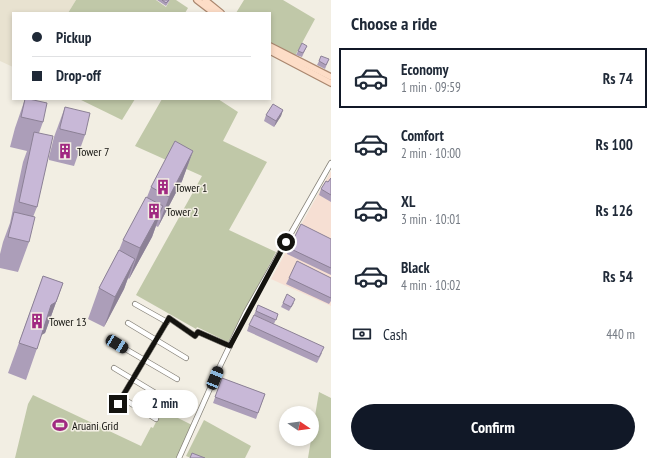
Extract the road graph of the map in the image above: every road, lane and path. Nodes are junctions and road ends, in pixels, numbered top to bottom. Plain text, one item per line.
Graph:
1 (197, 0) edge
2 (205, 0) edge
3 (213, 12) edge
4 (220, 12) edge
5 (271, 47) edge
6 (271, 52) edge
7 (331, 77) edge
8 (331, 82) edge
9 (331, 163) edge
10 (135, 304) dead end
11 (167, 322) junction
12 (128, 323) dead end
13 (156, 340) junction
14 (117, 344) dead end
15 (230, 346) junction
16 (186, 358) dead end
17 (144, 360) junction
18 (114, 368) dead end
19 (176, 379) dead end
20 (133, 380) junction
21 (122, 398) junction
22 (167, 400) edge
23 (118, 404) dead end
24 (156, 419) dead end
25 (180, 458) edge

1 - 3 main road
2 - 4 main road
5 - 7 main road
6 - 8 main road
9 - 15 street
10 - 11 street
11 - 13 street
11 - 15 street
12 - 13 street
13 - 16 street
13 - 17 street
14 - 17 street
15 - 25 street
17 - 19 street
17 - 20 street
18 - 20 street
20 - 21 street
20 - 22 street
21 - 23 street
21 - 24 street

